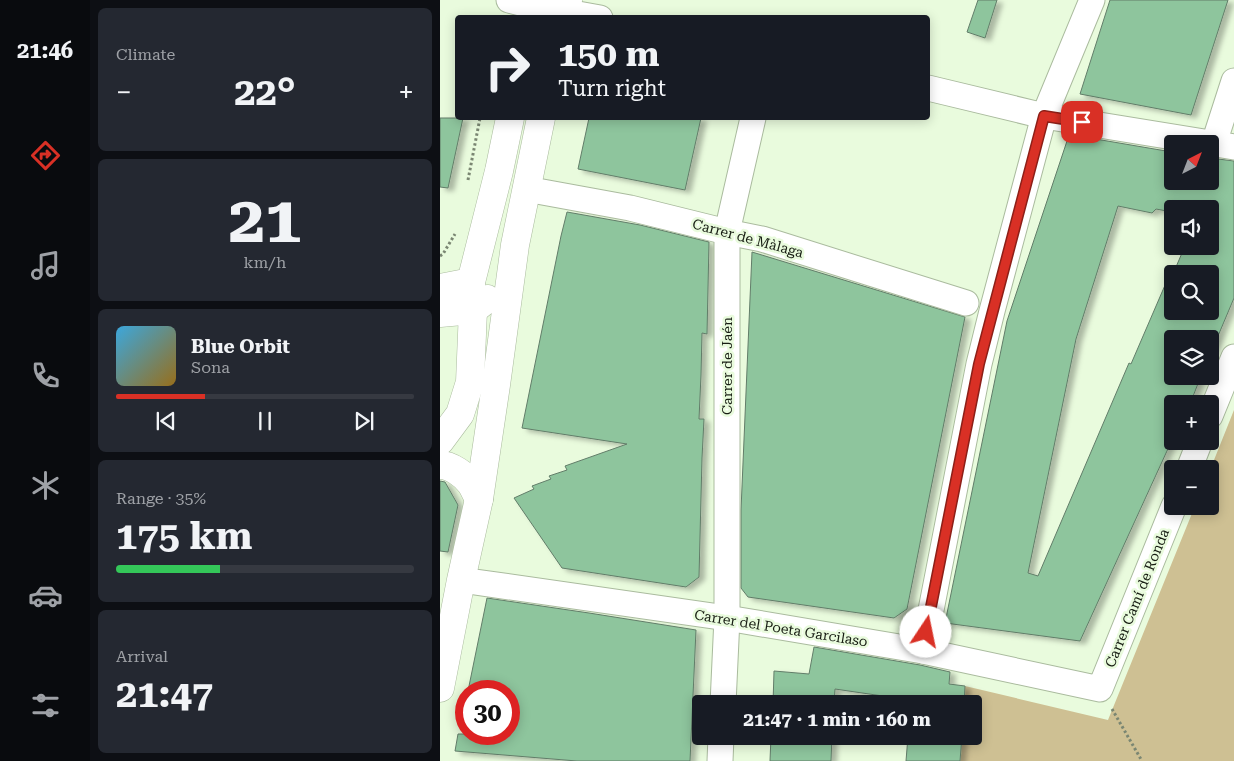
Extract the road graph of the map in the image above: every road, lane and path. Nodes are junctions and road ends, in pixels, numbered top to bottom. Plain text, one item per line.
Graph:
1 (1092, 0) edge
2 (527, 6) edge
3 (565, 10) edge
4 (587, 15) edge
5 (1234, 81) edge
6 (930, 88) edge
7 (1044, 116) junction
8 (480, 120) edge
9 (510, 120) edge
10 (541, 120) edge
11 (753, 120) edge
12 (1224, 145) edge
13 (467, 184) dead end
14 (526, 189) junction
15 (457, 231) dead end
16 (727, 232) junction
17 (440, 256) edge
18 (509, 281) junction
19 (440, 288) edge
20 (476, 298) junction
21 (966, 303) dead end
22 (440, 313) edge
23 (1234, 357) edge
24 (496, 385) junction
25 (1219, 395) edge
26 (440, 441) edge
27 (440, 464) edge
28 (479, 499) junction
29 (1170, 515) edge
30 (460, 580) junction
31 (727, 618) junction
32 (444, 645) edge
33 (923, 652) junction
34 (440, 688) edge
35 (1100, 689) junction
36 (723, 695) edge
37 (721, 745) edge
38 (720, 761) edge
39 (1142, 761) edge

1 - 7 street
2 - 3 street
3 - 4 street
5 - 12 street
6 - 7 street
7 - 12 street
7 - 33 street
8 - 13 path
9 - 20 street
10 - 14 street
11 - 16 street, Carrer de Jaén
14 - 16 street, Carrer de Màlaga
14 - 18 street
15 - 17 path
16 - 21 street, Carrer de Màlaga
16 - 31 street, Carrer de Jaén
18 - 20 street
18 - 24 street
19 - 20 street
20 - 22 street
20 - 24 street
20 - 26 street
23 - 25 street
24 - 28 street
27 - 28 street
28 - 30 street
29 - 35 street, Carrer Camí de Ronda
30 - 31 street, Carrer del Poeta Garcilaso
30 - 32 street
31 - 33 street, Carrer del Poeta Garcilaso
31 - 36 street, Carrer de Jaén
32 - 34 street
33 - 35 street, Carrer del Poeta Garcilaso
35 - 39 path
37 - 38 street

